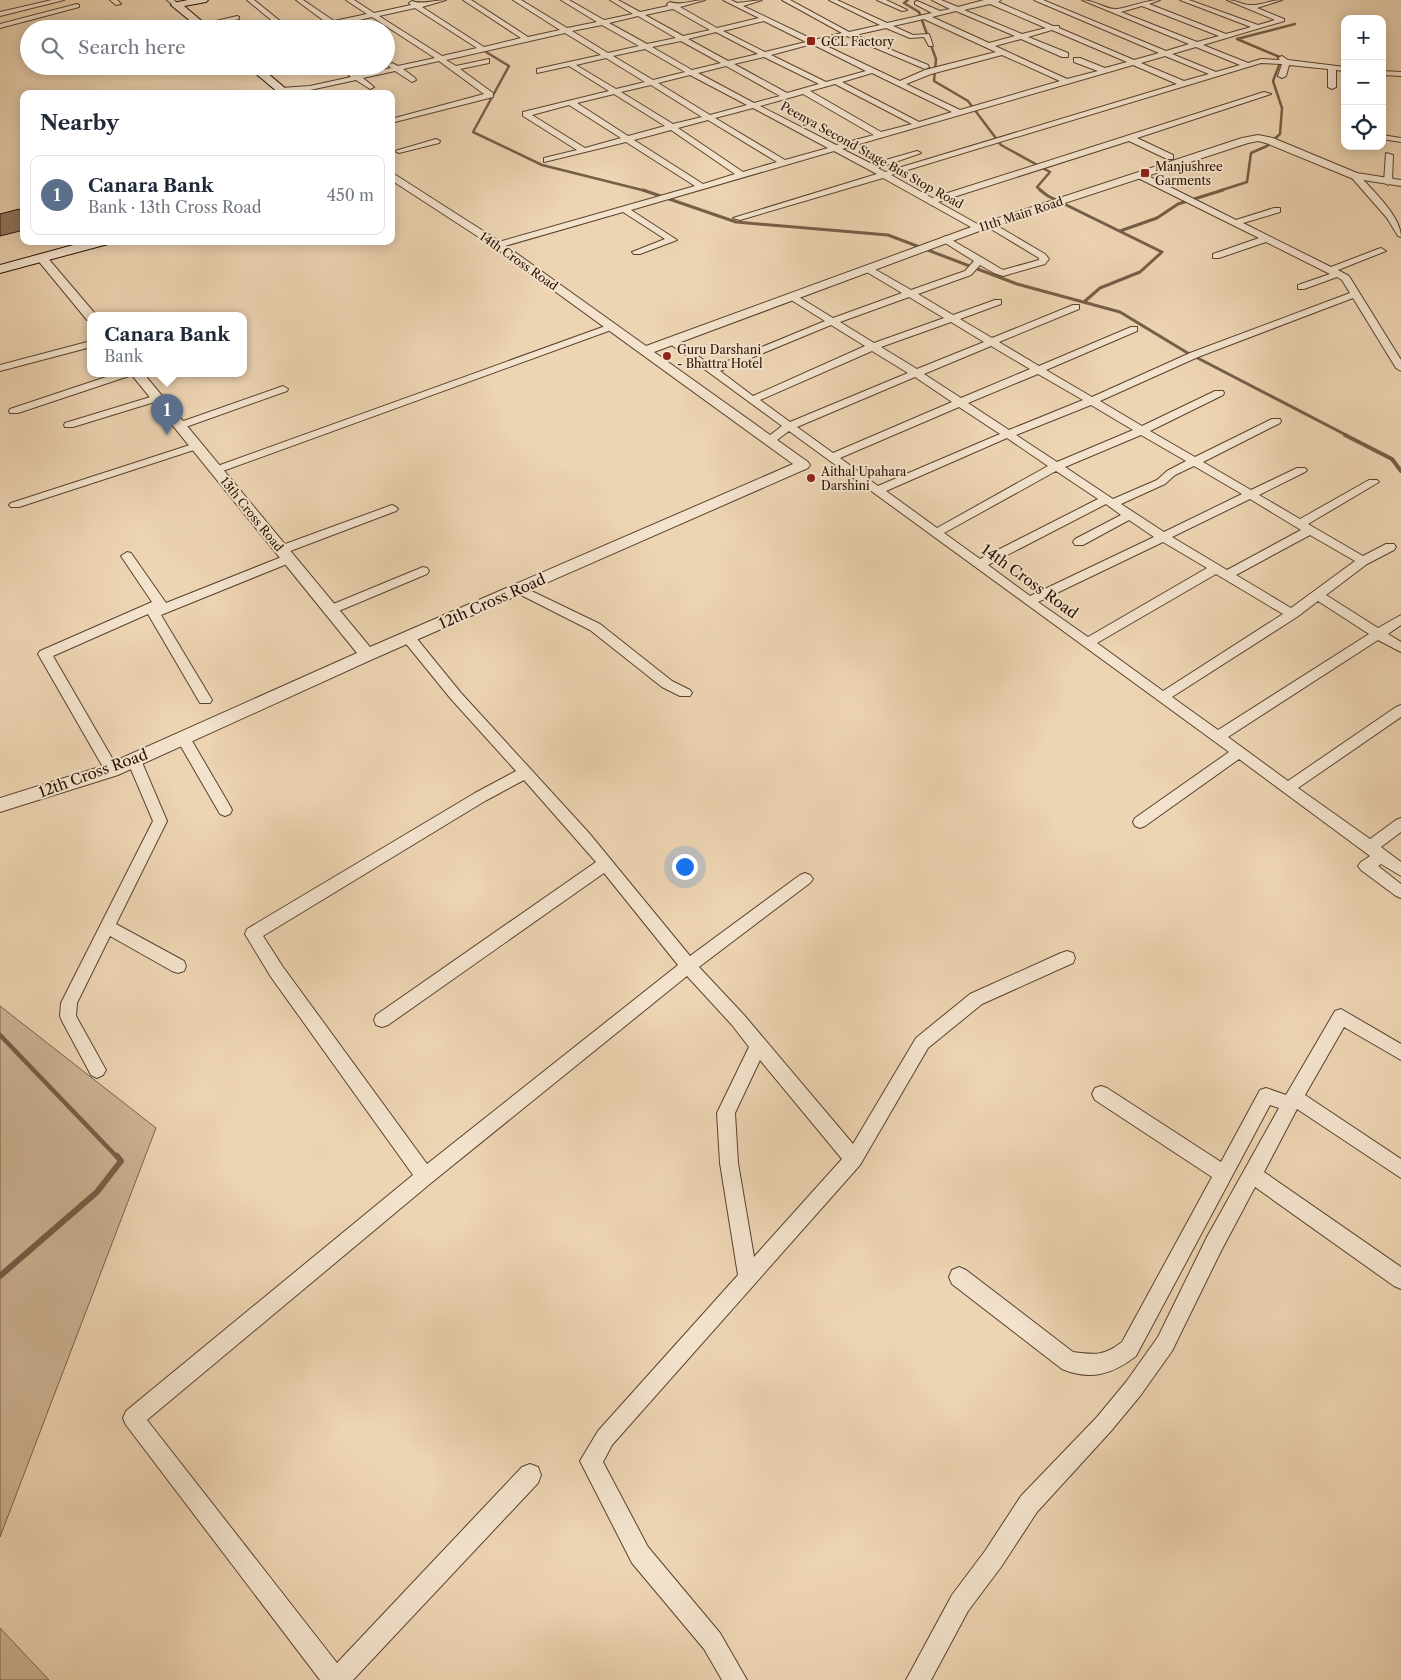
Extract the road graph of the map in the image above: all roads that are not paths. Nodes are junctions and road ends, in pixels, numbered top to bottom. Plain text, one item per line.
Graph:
1 (61, 0) edge
2 (203, 0) edge
3 (250, 0) edge
4 (299, 0) edge
5 (349, 0) edge
6 (407, 0) edge
7 (444, 0) edge
8 (466, 0) edge
9 (516, 0) edge
10 (564, 0) edge
11 (613, 0) edge
12 (662, 0) edge
13 (702, 0) edge
14 (726, 0) edge
15 (759, 0) edge
16 (785, 0) edge
17 (832, 0) edge
18 (880, 0) edge
19 (934, 0) edge
20 (998, 0) edge
21 (1037, 0) edge
22 (1085, 0) edge
23 (1157, 0) edge
24 (1183, 0) edge
25 (1230, 0) edge
26 (1279, 0) edge
27 (988, 1) edge
28 (173, 2) edge
29 (1143, 2) edge
30 (918, 3) dead end
31 (737, 5) junction
32 (77, 6) dead end
33 (416, 6) junction
34 (674, 6) junction
35 (1250, 8) junction
36 (956, 9) junction
37 (904, 10) dead end
38 (1114, 12) junction
39 (938, 13) junction
40 (0, 14) edge
41 (638, 14) junction
42 (373, 15) junction
43 (924, 16) junction
44 (237, 18) dead end
45 (765, 19) junction
46 (23, 20) edge
47 (195, 20) edge
48 (230, 20) edge
49 (276, 20) edge
50 (328, 20) edge
51 (347, 20) edge
52 (380, 20) edge
53 (1084, 20) junction
54 (20, 21) edge
55 (604, 22) junction
56 (885, 25) junction
57 (0, 26) edge
58 (1258, 27) junction
59 (1054, 28) junction
60 (395, 30) edge
61 (568, 30) junction
62 (716, 31) junction
63 (848, 34) junction
64 (1226, 36) junction
65 (1022, 37) junction
66 (682, 38) junction
67 (527, 39) junction
68 (813, 42) junction
69 (931, 45) dead end
70 (990, 45) junction
71 (1196, 45) junction
72 (645, 47) junction
73 (483, 49) junction
74 (1005, 52) junction
75 (1167, 54) junction
76 (763, 55) junction
77 (1065, 55) dead end
78 (606, 56) junction
79 (439, 59) junction
80 (1078, 60) dead end
81 (1284, 60) junction
82 (486, 61) dead end
83 (1134, 63) junction
84 (570, 64) junction
85 (727, 64) junction
86 (1248, 65) junction
87 (396, 68) joint
88 (1332, 68) junction
89 (454, 69) junction
90 (1341, 69) edge
91 (926, 70) junction
92 (540, 71) dead end
93 (873, 71) junction
94 (1105, 71) junction
95 (1386, 72) edge
96 (692, 73) junction
97 (1215, 74) junction
98 (1401, 74) edge
99 (264, 75) edge
100 (354, 75) edge
101 (366, 75) edge
102 (1282, 76) dead end
103 (357, 77) junction
104 (412, 80) dead end
105 (836, 82) junction
106 (1067, 82) junction
107 (652, 83) junction
108 (899, 84) junction
109 (1184, 84) junction
110 (826, 85) junction
111 (370, 87) dead end
112 (1332, 87) dead end
113 (282, 90) edge
114 (297, 90) edge
115 (804, 91) junction
116 (615, 92) junction
117 (1267, 94) dead end
118 (786, 96) junction
119 (570, 103) junction
120 (755, 105) junction
121 (958, 112) junction
122 (709, 118) junction
123 (395, 120) edge
124 (918, 124) junction
125 (672, 127) junction
126 (880, 135) junction
127 (1130, 138) junction
128 (1386, 138) edge
129 (627, 139) junction
130 (1401, 140) edge
131 (436, 141) dead end
132 (1272, 141) joint
133 (835, 148) junction
134 (583, 150) junction
135 (400, 151) dead end
136 (917, 153) dead end
137 (1389, 155) dead end
138 (1170, 157) dead end
139 (547, 160) dead end
140 (784, 163) junction
141 (872, 167) junction
142 (742, 174) junction
143 (1139, 175) junction
144 (886, 176) junction
145 (1355, 176) junction
146 (395, 178) edge
147 (1388, 182) junction
148 (1401, 183) edge
149 (701, 186) junction
150 (932, 201) junction
151 (624, 209) junction
152 (1277, 210) dead end
153 (1383, 210) junction
154 (1401, 211) edge
155 (737, 218) dead end
156 (1235, 223) junction
157 (983, 226) junction
158 (1401, 232) edge
159 (1267, 238) junction
160 (945, 240) junction
161 (89, 245) edge
162 (498, 245) junction
163 (637, 252) dead end
164 (1381, 252) dead end
165 (1216, 256) dead end
166 (42, 258) junction
167 (979, 260) junction
168 (0, 268) edge
169 (868, 269) junction
170 (1334, 272) junction
171 (1300, 286) dead end
172 (909, 294) junction
173 (1356, 294) junction
174 (791, 296) junction
175 (998, 302) dead end
176 (1076, 308) dead end
177 (87, 312) edge
178 (950, 318) junction
179 (833, 321) junction
180 (611, 327) junction
181 (1134, 328) dead end
182 (671, 341) junction
183 (991, 343) junction
184 (87, 345) edge
185 (874, 346) junction
186 (645, 351) junction
187 (0, 368) edge
188 (1401, 368) edge
189 (1036, 369) junction
190 (712, 371) junction
191 (917, 374) junction
192 (116, 377) edge
193 (140, 377) edge
194 (283, 389) dead end
195 (1218, 393) dead end
196 (157, 398) junction
197 (752, 400) junction
198 (1091, 401) junction
199 (960, 402) junction
200 (14, 411) dead end
201 (1276, 420) dead end
202 (70, 425) dead end
203 (179, 426) junction
204 (789, 426) junction
205 (1141, 431) junction
206 (1008, 434) junction
207 (769, 441) junction
208 (196, 446) junction
209 (832, 457) junction
210 (1196, 462) junction
211 (1057, 466) junction
212 (216, 470) junction
213 (1301, 470) dead end
214 (1373, 482) dead end
215 (878, 490) junction
216 (1250, 495) junction
217 (1111, 501) junction
218 (15, 506) dead end
219 (392, 509) dead end
220 (1131, 514) junction
221 (1299, 524) junction
222 (1310, 530) junction
223 (936, 532) junction
224 (1163, 537) junction
225 (1079, 542) dead end
226 (1390, 547) dead end
227 (285, 555) junction
228 (127, 556) dead end
229 (1363, 562) junction
230 (979, 564) junction
231 (423, 571) dead end
232 (1221, 572) junction
233 (415, 583) dead end
234 (519, 589) junction
235 (1318, 595) junction
236 (1029, 602) junction
237 (333, 614) junction
238 (1292, 614) junction
239 (1401, 619) edge
240 (1378, 633) junction
241 (408, 637) junction
242 (1088, 643) junction
243 (1401, 648) edge
244 (367, 655) junction
245 (685, 693) dead end
246 (1163, 697) junction
247 (205, 700) dead end
248 (1401, 710) edge
249 (1218, 737) junction
250 (183, 738) junction
251 (1239, 752) junction
252 (134, 760) junction
253 (112, 770) junction
254 (526, 772) junction
255 (1288, 788) junction
256 (0, 805) edge
257 (225, 810) dead end
258 (1140, 822) dead end
259 (1401, 824) edge
260 (1376, 851) junction
261 (605, 864) junction
262 (1401, 870) edge
263 (805, 879) dead end
264 (1401, 892) edge
265 (107, 927) junction
266 (1067, 958) dead end
267 (178, 966) dead end
268 (689, 967) junction
269 (382, 1020) dead end
270 (758, 1046) junction
271 (1401, 1053) edge
272 (97, 1070) dead end
273 (1101, 1094) dead end
274 (1292, 1100) junction
275 (854, 1159) junction
276 (1401, 1169) edge
277 (1224, 1174) junction
278 (1252, 1174) junction
279 (425, 1177) junction
280 (959, 1277) dead end
281 (748, 1278) junction
282 (1401, 1279) edge
283 (530, 1475) dead end
284 (336, 1680) edge
285 (734, 1680) edge
286 (918, 1680) edge

1 - 40 street
2 - 28 main road
3 - 49 street
4 - 50 street
5 - 42 street
6 - 33 street
7 - 33 street
8 - 67 street
9 - 61 street
10 - 55 street, Peenya Second Stage Bus Stop Road
11 - 41 street
12 - 34 street
13 - 34 street
14 - 31 street
15 - 31 street
16 - 63 street
17 - 56 street
18 - 37 street
19 - 36 street
20 - 27 street
21 - 53 street
22 - 38 street
23 - 29 street
24 - 58 street
25 - 35 street
26 - 35 street
27 - 36 street
27 - 59 street
28 - 47 main road
29 - 38 street
29 - 64 street
30 - 39 street
31 - 45 street
32 - 46 street
33 - 42 street
33 - 73 street
34 - 41 street
34 - 62 street
35 - 58 street
36 - 39 street
36 - 65 street
38 - 53 street
38 - 71 street
39 - 43 street
41 - 55 street
41 - 66 street
42 - 51 street
42 - 52 street
43 - 56 street
43 - 70 street
44 - 48 street
45 - 62 street
45 - 68 street
53 - 59 street
53 - 75 street
54 - 57 street
55 - 61 street
55 - 72 street, Peenya Second Stage Bus Stop Road
56 - 63 street
56 - 69 street
58 - 64 street
59 - 65 street
59 - 83 street
60 - 79 street
61 - 67 street
61 - 78 street
62 - 66 street
62 - 76 street
63 - 68 street
63 - 91 street
64 - 71 street
65 - 70 street
65 - 77 street
66 - 72 street
66 - 85 street
67 - 73 street
68 - 76 street
68 - 93 street
70 - 74 street
71 - 75 street
71 - 86 street
72 - 78 street
72 - 96 street, Peenya Second Stage Bus Stop Road
73 - 79 street
74 - 91 street
74 - 106 street
75 - 83 street
75 - 97 street
76 - 85 street
76 - 110 street
78 - 84 street
78 - 107 street
79 - 87 street
79 - 89 street
80 - 94 street
81 - 86 street
81 - 88 street
81 - 102 street
82 - 89 street
83 - 94 street
83 - 109 street
84 - 92 street
84 - 116 street
85 - 96 street
85 - 118 street
86 - 97 street
87 - 104 street
88 - 90 street
88 - 112 street
89 - 123 street
91 - 108 street
93 - 105 street
93 - 108 street
94 - 106 street
95 - 98 street
96 - 107 street
96 - 120 street, Peenya Second Stage Bus Stop Road
97 - 109 street
99 - 113 main road
100 - 103 street
101 - 103 street
103 - 111 street
103 - 114 street
105 - 110 street
105 - 124 street
106 - 121 street
107 - 116 street
107 - 122 street
108 - 121 street
109 - 144 street
110 - 115 street
115 - 118 street
115 - 126 street
116 - 119 street
116 - 125 street
117 - 127 street
118 - 120 street
119 - 129 street
119 - 134 street
120 - 122 street
120 - 133 street, Peenya Second Stage Bus Stop Road
121 - 124 street
122 - 125 street
122 - 140 street
124 - 126 street
125 - 129 street
125 - 142 street
126 - 133 street
127 - 138 street
127 - 150 street
128 - 130 street
129 - 134 street
129 - 149 street
131 - 135 street
132 - 143 street, 11th Main Road
132 - 145 street, 11th Main Road
133 - 140 street
133 - 141 street, Peenya Second Stage Bus Stop Road
134 - 139 street
136 - 141 street
137 - 147 street
140 - 142 street
141 - 144 street, Peenya Second Stage Bus Stop Road
142 - 149 street
143 - 156 street
143 - 157 street, 11th Main Road
144 - 150 street, Peenya Second Stage Bus Stop Road
144 - 155 street
145 - 147 street, 11th Main Road
145 - 153 street
146 - 162 street, 14th Cross Road
147 - 148 street, 11th Main Road
149 - 151 street
150 - 157 street, Peenya Second Stage Bus Stop Road
151 - 162 street
151 - 163 street
152 - 156 street
153 - 154 street
153 - 158 street
156 - 159 street
157 - 160 street, 11th Main Road
157 - 167 street, Peenya Second Stage Bus Stop Road
159 - 165 street
159 - 170 street
160 - 167 street
160 - 169 street, 11th Main Road
161 - 166 main road
162 - 180 street, 14th Cross Road
164 - 170 street
166 - 168 main road
166 - 177 street
167 - 172 street
169 - 172 street
169 - 174 street, 11th Main Road
170 - 171 street
170 - 173 street
172 - 178 street
172 - 179 street
173 - 188 street
173 - 198 street
174 - 179 street
174 - 182 street, 11th Main Road
175 - 178 street
176 - 183 street
178 - 183 street
178 - 185 street
179 - 185 street
179 - 190 street
180 - 186 street, 14th Cross Road
180 - 212 street
181 - 189 street
182 - 186 street, 11th Main Road
182 - 190 street, 14th Cross Road
183 - 189 street
183 - 191 street
184 - 187 street
185 - 191 street
185 - 197 street
186 - 207 street, 12th Cross Road
189 - 198 street
189 - 199 street
190 - 197 street, 14th Cross Road
191 - 199 street
191 - 204 street
192 - 200 street
193 - 196 street, 13th Cross Road
194 - 203 street
195 - 205 street
196 - 202 street
196 - 203 street, 13th Cross Road
197 - 204 street, 14th Cross Road
198 - 205 street
198 - 206 street
199 - 206 street
199 - 209 street
201 - 210 street
203 - 208 street, 13th Cross Road
204 - 207 street
204 - 209 street, 14th Cross Road
205 - 210 street
205 - 211 street
206 - 211 street
206 - 215 street
207 - 234 street, 12th Cross Road
208 - 212 street, 13th Cross Road
208 - 218 street
209 - 215 street, 14th Cross Road
210 - 216 street
210 - 217 street
211 - 217 street
211 - 223 street
212 - 227 street, 13th Cross Road
213 - 216 street
214 - 221 street
215 - 223 street, 14th Cross Road
216 - 221 street
216 - 224 street
217 - 220 street
217 - 230 street
219 - 227 street
220 - 224 street
220 - 225 street
221 - 222 street
222 - 229 street
222 - 232 street
223 - 230 street, 14th Cross Road
224 - 232 street
224 - 236 street
226 - 229 street
227 - 237 street, 13th Cross Road
227 - 247 street
228 - 253 street
229 - 235 street
230 - 236 street, 14th Cross Road
231 - 237 street
232 - 238 street
232 - 242 street
233 - 237 street
234 - 241 street, 12th Cross Road
234 - 245 street
235 - 238 street
235 - 240 street
236 - 242 street, 14th Cross Road
237 - 244 street, 13th Cross Road
238 - 246 street
239 - 240 street
240 - 243 street
240 - 249 street
241 - 244 street, 12th Cross Road
241 - 254 street
242 - 246 street, 14th Cross Road
244 - 250 street, 12th Cross Road
246 - 249 street, 14th Cross Road
248 - 255 street
249 - 251 street, 14th Cross Road
250 - 252 street, 12th Cross Road
250 - 257 street
251 - 255 street, 14th Cross Road
251 - 258 street
252 - 253 street, 12th Cross Road
252 - 265 street
253 - 256 street, 12th Cross Road
254 - 261 street
254 - 279 street
255 - 260 street, 14th Cross Road
259 - 260 street
260 - 262 street, 14th Cross Road
260 - 264 street
261 - 268 street
261 - 269 street
263 - 268 street
265 - 267 street
265 - 272 street
266 - 275 street
268 - 270 street
268 - 279 street
270 - 275 street
270 - 281 street
271 - 274 street
273 - 277 street
274 - 276 street
274 - 277 street
274 - 278 street
275 - 281 street
277 - 280 street
278 - 282 street
278 - 286 street
279 - 284 street
281 - 285 street
283 - 284 street

